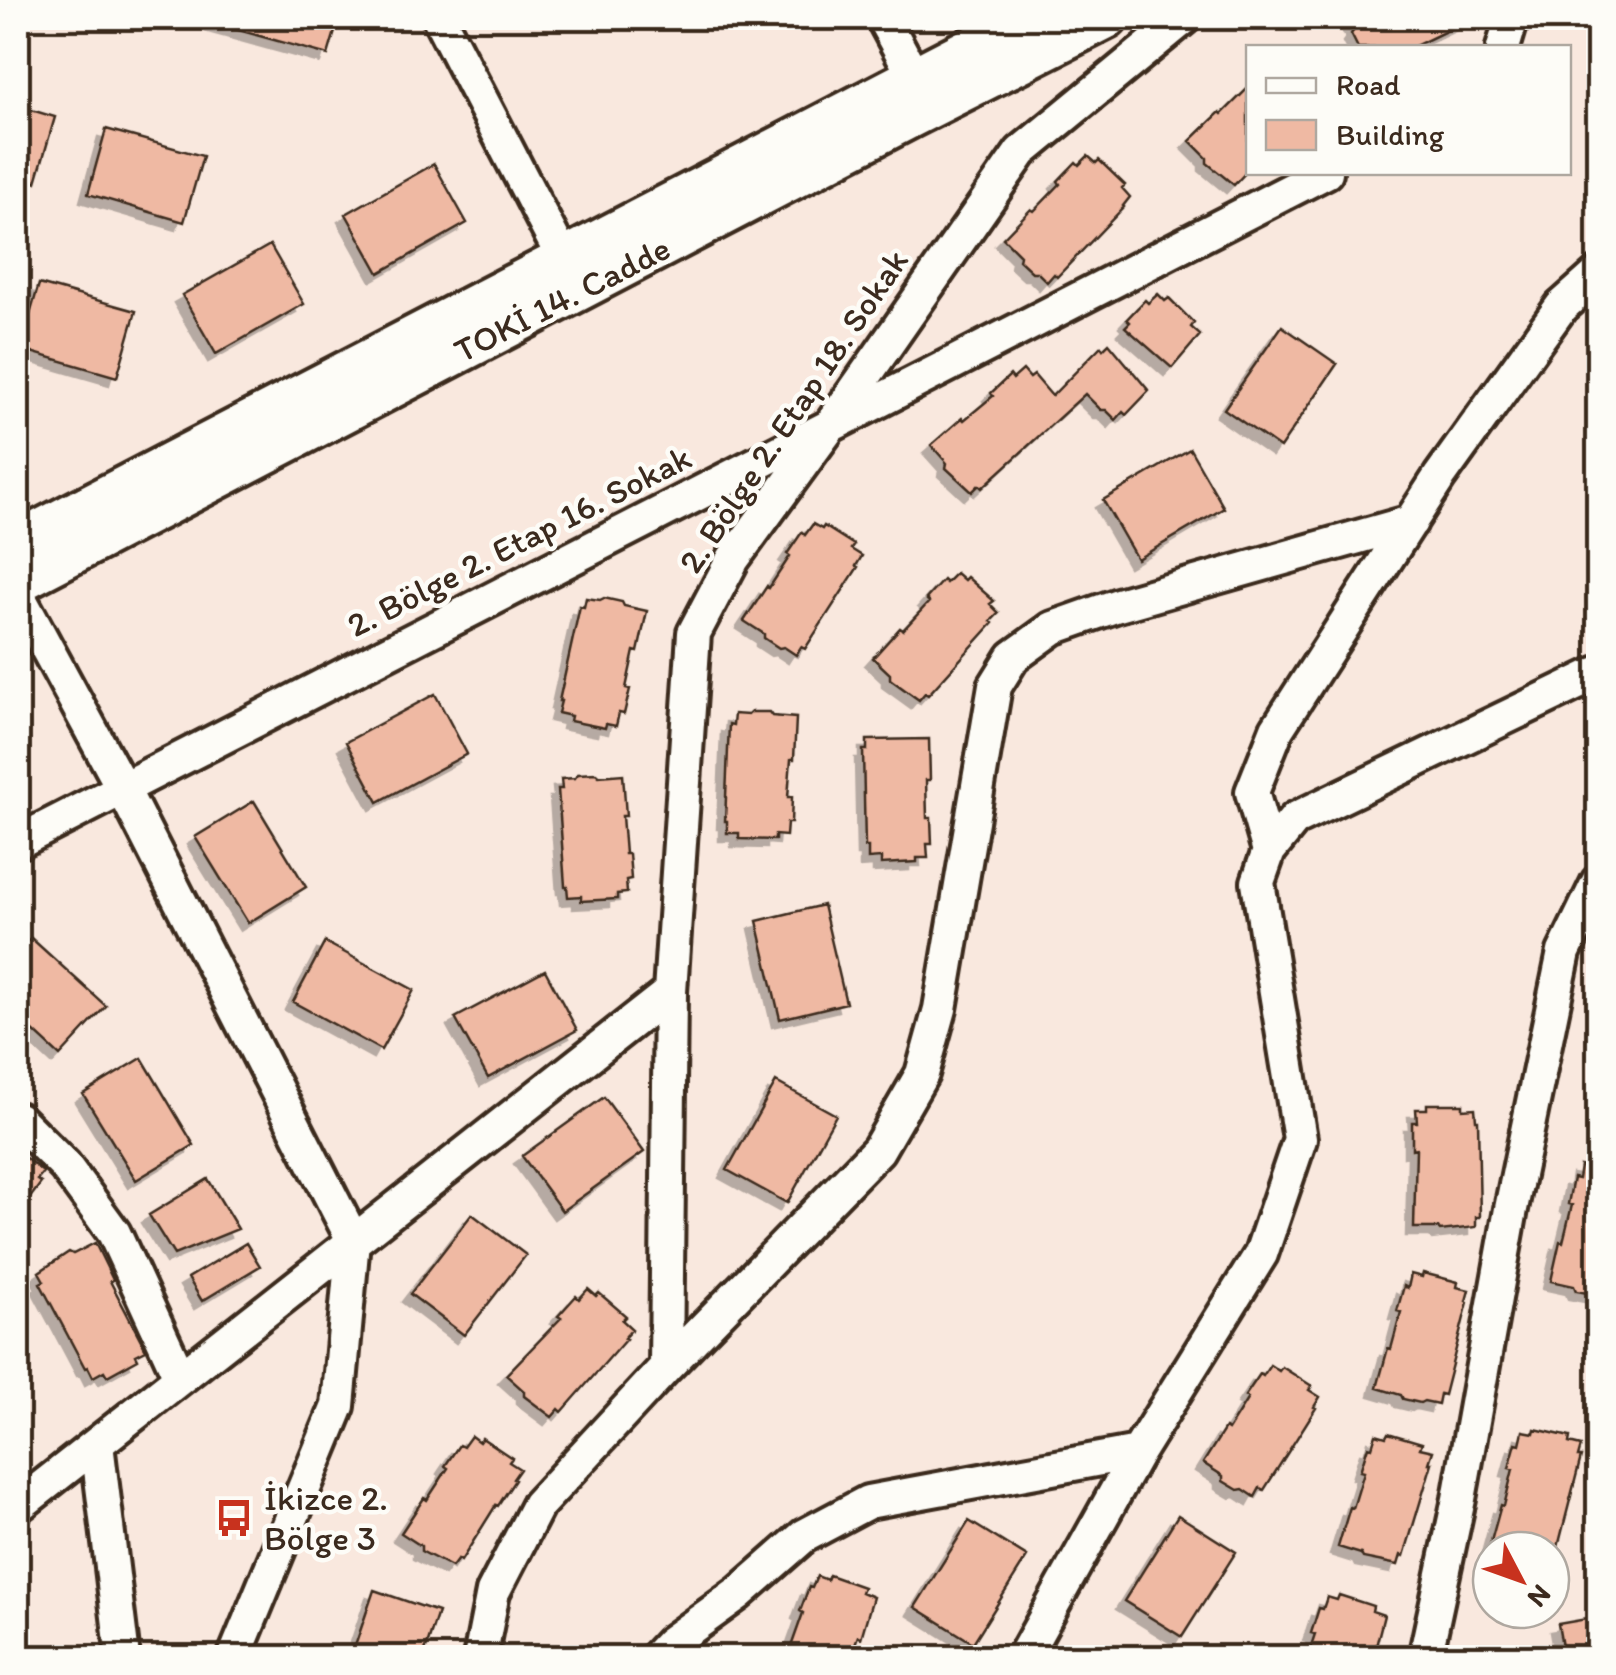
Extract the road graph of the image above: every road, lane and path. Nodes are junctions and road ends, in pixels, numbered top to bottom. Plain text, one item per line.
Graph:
1 (439, 18) edge
2 (883, 18) edge
3 (1028, 18) edge
4 (1108, 18) edge
5 (1184, 18) edge
6 (1512, 18) edge
7 (1504, 45) edge
8 (914, 76) junction
9 (1320, 175) edge
10 (563, 258) junction
11 (1598, 274) edge
12 (828, 429) junction
13 (1411, 522) junction
14 (18, 542) edge
15 (18, 582) edge
16 (18, 595) edge
17 (1598, 673) edge
18 (122, 787) junction
19 (18, 842) edge
20 (1270, 851) junction
21 (1598, 882) edge
22 (670, 992) junction
23 (18, 1119) edge
24 (353, 1240) junction
25 (666, 1367) junction
26 (180, 1377) junction
27 (97, 1444) junction
28 (1138, 1452) junction
29 (18, 1506) edge
30 (123, 1658) edge
31 (234, 1658) edge
32 (480, 1658) edge
33 (656, 1658) edge
34 (1023, 1658) edge
35 (1425, 1658) edge

1 - 10 street
2 - 8 street
3 - 8 main road, TOKİ 14. Cadde
4 - 15 main road, TOKİ 14. Cadde
5 - 12 street, 2. Bölge 2. Etap 18. Sokak
6 - 7 street
8 - 10 main road, TOKİ 14. Cadde
9 - 12 street, 2. Bölge 2. Etap 16. Sokak
10 - 14 main road, TOKİ 14. Cadde
11 - 13 street
12 - 18 street, 2. Bölge 2. Etap 16. Sokak
12 - 22 street, 2. Bölge 2. Etap 18. Sokak
13 - 20 street
13 - 25 street
16 - 18 street
17 - 20 street
18 - 19 street, 2. Bölge 2. Etap 16. Sokak
18 - 24 street
20 - 28 street
21 - 35 street
22 - 24 street
22 - 25 street, 2. Bölge 2. Etap 18. Sokak
23 - 26 street
24 - 26 street
24 - 31 street
25 - 32 street
26 - 27 street
27 - 29 street
27 - 30 street
28 - 33 street
28 - 34 street

